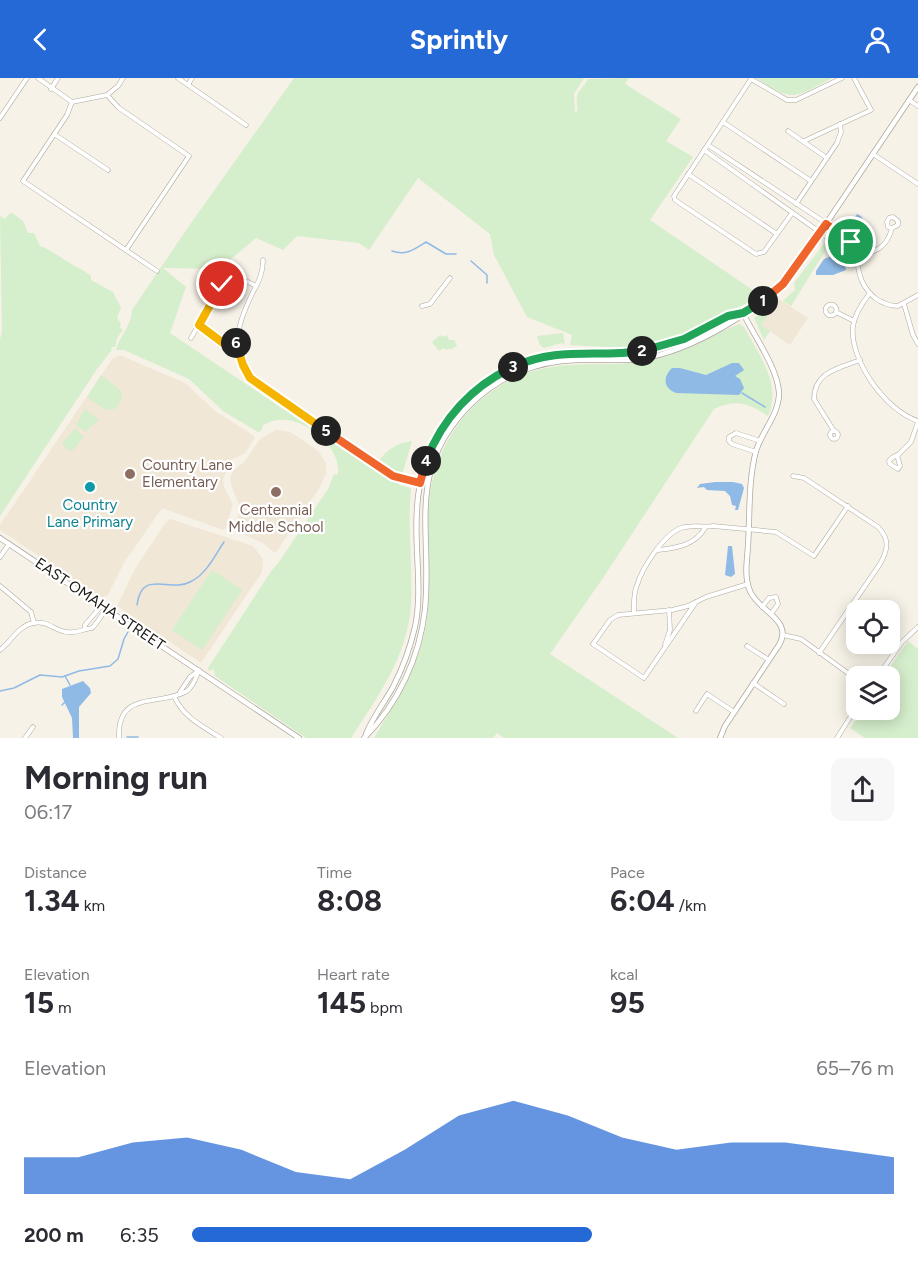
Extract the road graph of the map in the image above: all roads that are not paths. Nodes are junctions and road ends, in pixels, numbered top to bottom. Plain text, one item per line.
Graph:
1 (27, 78) edge
2 (38, 78) edge
3 (58, 78) edge
4 (123, 78) edge
5 (178, 78) edge
6 (192, 78) edge
7 (842, 78) edge
8 (854, 78) edge
9 (750, 79) edge
10 (188, 85) junction
11 (918, 87) edge
12 (51, 89) junction
13 (107, 95) junction
14 (916, 95) edge
15 (909, 100) junction
16 (72, 102) junction
17 (918, 106) edge
18 (0, 118) edge
19 (723, 122) junction
20 (246, 124) dead end
21 (840, 124) junction
22 (788, 131) dead end
23 (54, 134) junction
24 (804, 141) junction
25 (708, 145) junction
26 (704, 150) junction
27 (873, 154) junction
28 (827, 158) junction
29 (108, 170) dead end
30 (688, 174) junction
31 (811, 181) junction
32 (918, 184) edge
33 (796, 204) junction
34 (792, 213) junction
35 (826, 224) junction
36 (892, 228) dead end
37 (821, 232) junction
38 (777, 234) junction
39 (126, 250) junction
40 (855, 257) junction
41 (263, 260) dead end
42 (157, 272) dead end
43 (450, 278) dead end
44 (256, 286) junction
45 (870, 293) junction
46 (918, 296) edge
47 (904, 304) junction
48 (422, 306) dead end
49 (836, 312) dead end
50 (743, 313) junction
51 (854, 321) junction
52 (199, 325) junction
53 (191, 338) dead end
54 (237, 343) junction
55 (918, 345) edge
56 (537, 358) junction
57 (860, 360) junction
58 (538, 365) junction
59 (466, 398) junction
60 (471, 404) junction
61 (918, 422) edge
62 (834, 431) dead end
63 (760, 441) junction
64 (756, 452) junction
65 (897, 455) dead end
66 (793, 476) dead end
67 (420, 483) junction
68 (427, 485) junction
69 (848, 507) junction
70 (705, 528) junction
71 (749, 529) junction
72 (0, 538) edge
73 (9, 544) junction
74 (657, 550) junction
75 (0, 557) edge
76 (748, 584) junction
77 (0, 586) edge
78 (696, 602) junction
79 (104, 606) junction
80 (762, 608) junction
81 (669, 610) junction
82 (634, 613) junction
83 (771, 614) junction
84 (89, 620) junction
85 (34, 623) junction
86 (95, 624) junction
87 (918, 627) edge
88 (85, 629) junction
89 (783, 635) junction
90 (747, 646) dead end
91 (664, 649) junction
92 (0, 650) edge
93 (819, 653) junction
94 (769, 660) junction
95 (885, 666) edge
96 (199, 670) junction
97 (846, 672) edge
98 (753, 683) junction
99 (174, 696) junction
100 (784, 704) dead end
101 (696, 711) dead end
102 (734, 712) junction
103 (848, 720) edge
104 (33, 728) dead end
105 (26, 738) edge
106 (119, 738) edge
107 (221, 738) edge
108 (299, 738) edge
109 (364, 738) edge
110 (720, 738) edge
111 (837, 738) edge

1 - 18 street
2 - 12 street
3 - 12 street
4 - 13 street
5 - 10 street
6 - 10 street
7 - 9 street
8 - 21 street
9 - 19 street
10 - 20 street
11 - 14 main road
12 - 16 street
13 - 16 street
13 - 39 street
14 - 15 main road
15 - 17 street
15 - 27 main road
16 - 23 street
19 - 25 street
19 - 31 street
21 - 24 street
21 - 28 street
22 - 24 street
23 - 29 street
23 - 39 street
24 - 28 street
25 - 26 street
25 - 33 street
26 - 30 street
26 - 34 street
27 - 32 street
27 - 35 main road
28 - 31 street
30 - 38 street
30 - 38 street
31 - 33 street
33 - 35 street
34 - 37 street
34 - 38 street
35 - 37 main road
35 - 40 street
36 - 40 street
37 - 40 street
37 - 50 main road
39 - 42 street
40 - 45 street
41 - 44 street
43 - 48 street
44 - 52 street
44 - 54 street
45 - 47 street
45 - 51 street
46 - 47 street
47 - 55 street
49 - 51 street
50 - 56 main road
50 - 58 main road
50 - 63 main road
51 - 57 street
52 - 53 street
52 - 54 street
54 - 67 street
56 - 58 main road
56 - 59 main road
57 - 61 street
57 - 62 street
58 - 60 main road
59 - 60 main road
59 - 67 main road
60 - 68 main road
61 - 65 street
63 - 64 main road
63 - 64 street
64 - 71 main road
66 - 69 street
67 - 68 main road
67 - 109 main road
68 - 109 main road
69 - 71 street
69 - 93 street
70 - 71 street
70 - 74 street
70 - 74 street
71 - 76 main road
72 - 73 main road, EAST OMAHA STREET
73 - 75 street
73 - 79 main road, EAST OMAHA STREET
74 - 82 street
76 - 78 street
76 - 80 main road
77 - 85 street
78 - 81 street
78 - 91 street
79 - 84 street
79 - 86 street
79 - 96 main road, EAST OMAHA STREET
80 - 83 main road
80 - 83 street
81 - 82 street
81 - 91 street
82 - 91 street
83 - 89 main road
84 - 86 street
84 - 88 street
85 - 88 street
85 - 92 street
86 - 88 street
87 - 95 street
89 - 93 street
89 - 94 main road
90 - 94 street
93 - 97 street
94 - 98 main road
96 - 99 street
96 - 108 main road, EAST OMAHA STREET
98 - 100 street
98 - 102 main road
99 - 106 street
99 - 107 street
101 - 102 street
102 - 110 main road
103 - 111 street
104 - 105 street

